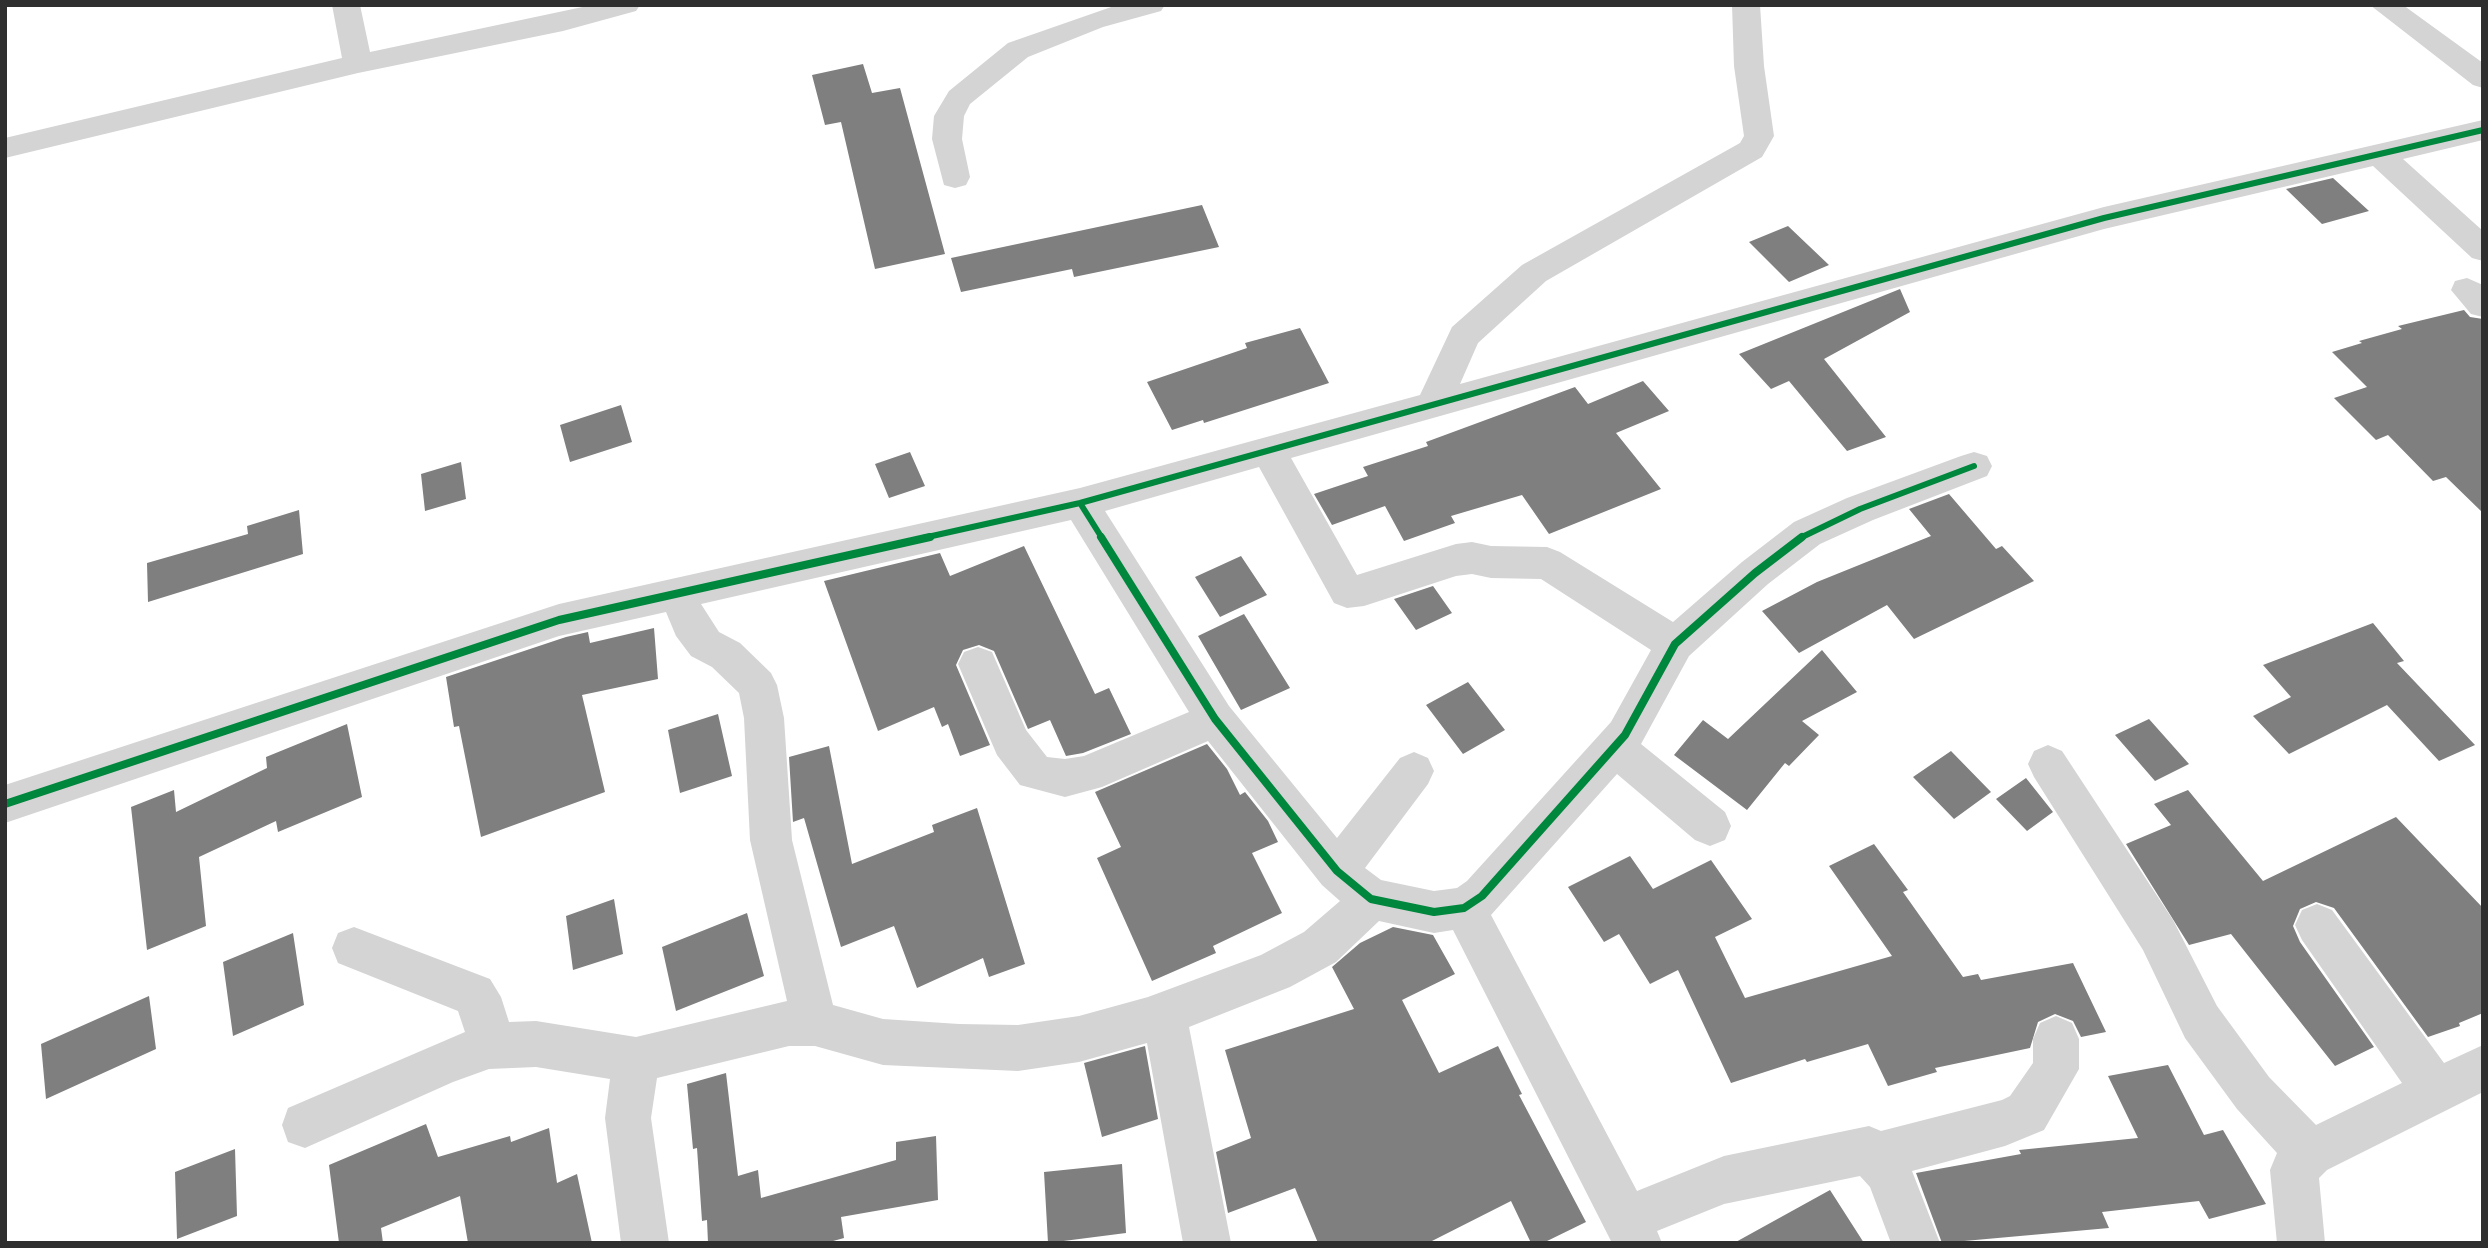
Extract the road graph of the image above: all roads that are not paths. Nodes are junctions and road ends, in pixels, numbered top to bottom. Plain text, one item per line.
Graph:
1 (346, 5) edge
2 (626, 5) edge
3 (1151, 5) edge
4 (1746, 5) edge
5 (2384, 5) edge
6 (358, 64) junction
7 (2471, 70) edge
8 (2483, 130) edge
9 (5, 148) edge
10 (2379, 154) junction
11 (955, 177) dead end
12 (2483, 250) edge
13 (1433, 405) junction
14 (1268, 450) junction
15 (1974, 466) dead end
16 (1080, 503) junction
17 (677, 593) junction
18 (1675, 644) junction
19 (978, 664) dead end
20 (1215, 719) junction
21 (1615, 747) junction
22 (2048, 764) dead end
23 (1414, 771) dead end
24 (5, 804) edge
25 (1710, 826) dead end
26 (1337, 871) junction
27 (1371, 899) junction
28 (1464, 908) junction
29 (2317, 925) dead end
30 (354, 948) dead end
31 (1164, 1013) junction
32 (815, 1023) junction
33 (2056, 1039) dead end
34 (489, 1046) junction
35 (636, 1060) junction
36 (2483, 1068) edge
37 (2435, 1090) junction
38 (304, 1125) dead end
39 (2310, 1153) junction
40 (1877, 1156) junction
41 (1631, 1231) edge
42 (645, 1243) edge
43 (1207, 1243) edge
44 (1916, 1243) edge
45 (2301, 1243) edge

1 - 6 street
2 - 6 street
3 - 11 street
4 - 13 street
5 - 7 street
6 - 9 street
8 - 10 street
10 - 12 street
10 - 13 street
13 - 14 street
14 - 16 street
14 - 18 street
15 - 18 street
16 - 17 street
16 - 20 street
17 - 24 street
17 - 32 street
18 - 21 street
19 - 20 street
20 - 26 street
21 - 25 street
21 - 28 street
22 - 39 street
23 - 26 street
26 - 27 street
27 - 28 street
27 - 31 street
28 - 41 street
29 - 37 street
30 - 34 street
31 - 32 street
31 - 43 street
32 - 35 street
33 - 40 street
34 - 35 street
34 - 38 street
35 - 42 street
36 - 37 street
37 - 39 street
39 - 45 street
40 - 41 street
40 - 44 street

